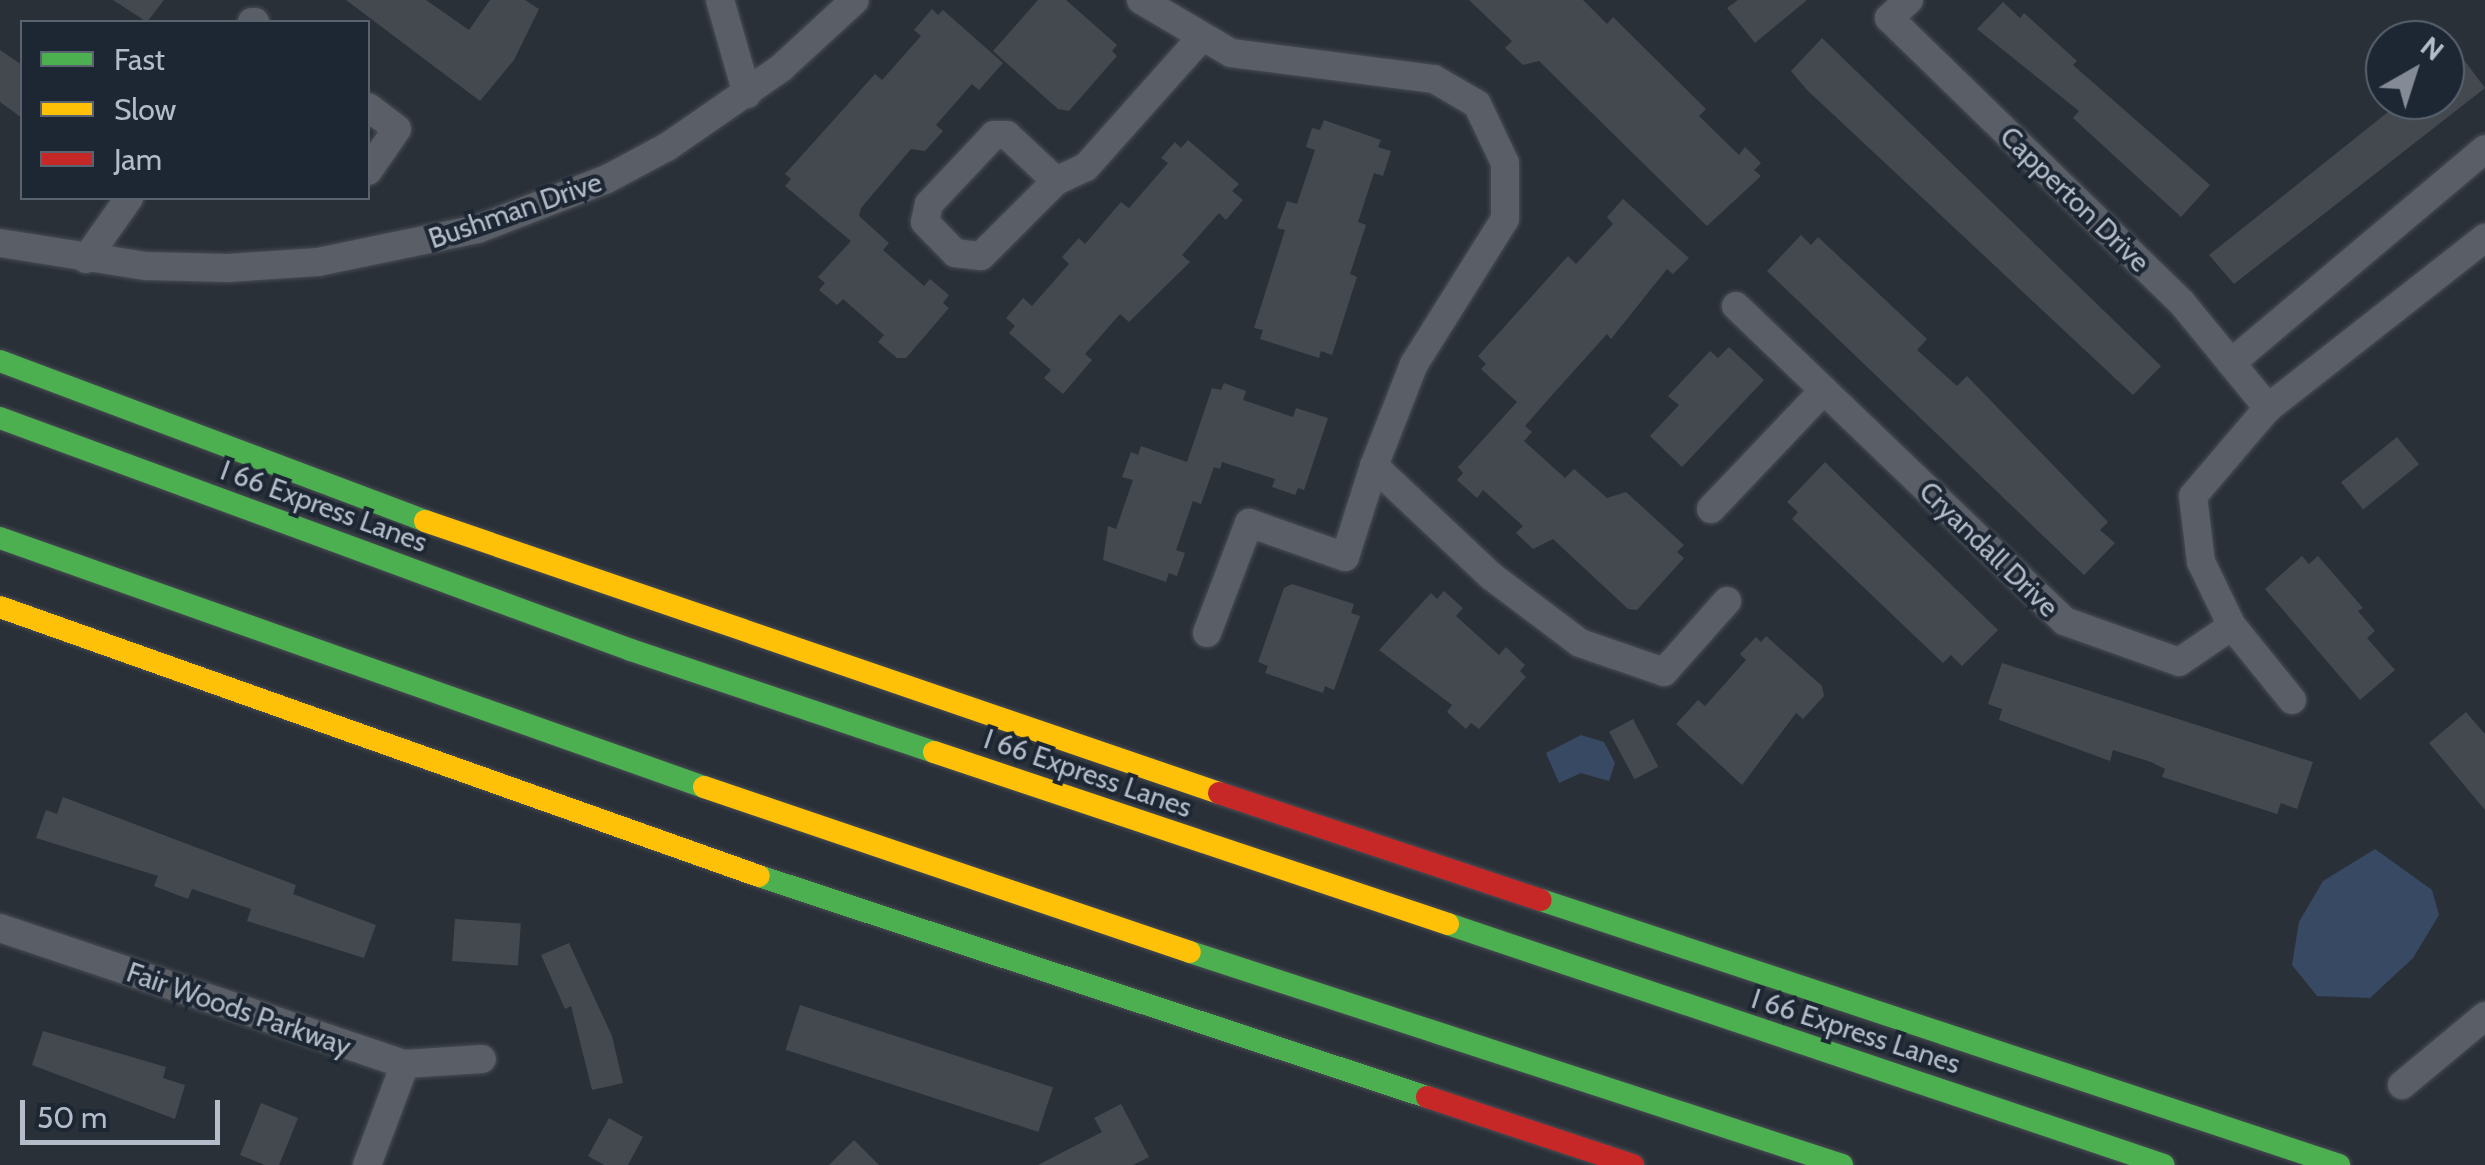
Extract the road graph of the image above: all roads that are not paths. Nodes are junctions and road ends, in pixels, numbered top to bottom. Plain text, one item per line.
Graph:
1 (720, 0) edge
2 (855, 0) edge
3 (1140, 0) edge
4 (1908, 0) edge
5 (1202, 38) junction
6 (746, 94) junction
7 (370, 108) edge
8 (2485, 149) edge
9 (370, 168) edge
10 (1056, 181) junction
11 (128, 200) edge
12 (2485, 238) edge
13 (0, 243) edge
14 (86, 259) junction
15 (1736, 306) dead end
16 (0, 361) edge
17 (2231, 363) junction
18 (1824, 390) junction
19 (2268, 408) junction
20 (0, 418) edge
21 (1374, 466) junction
22 (1712, 508) dead end
23 (0, 538) edge
24 (1727, 602) dead end
25 (0, 607) edge
26 (2232, 626) junction
27 (1207, 632) dead end
28 (2292, 700) dead end
29 (0, 928) edge
30 (2485, 1016) edge
31 (482, 1059) dead end
32 (405, 1064) junction
33 (2402, 1085) dead end
34 (367, 1165) edge
35 (1633, 1165) edge
36 (1842, 1165) edge
37 (2164, 1165) edge
38 (2339, 1165) edge

1 - 6 street
2 - 6 street, Bushman Drive
3 - 5 street
4 - 17 street, Capperton Drive
5 - 10 street
5 - 21 street
6 - 14 street, Bushman Drive
7 - 9 street
8 - 17 street
10 - 10 street
11 - 14 street
12 - 19 street
13 - 14 street, Bushman Drive
15 - 18 street, Cryandall Drive
16 - 38 highway
17 - 19 street, Capperton Drive
18 - 22 street
18 - 26 street, Cryandall Drive
19 - 26 street
20 - 37 highway, I 66 Express Lanes
21 - 24 street
21 - 27 street
23 - 36 highway
25 - 35 highway
26 - 28 street
29 - 32 street, Fair Woods Parkway
30 - 33 street
31 - 32 street, Fair Woods Parkway
32 - 34 street

